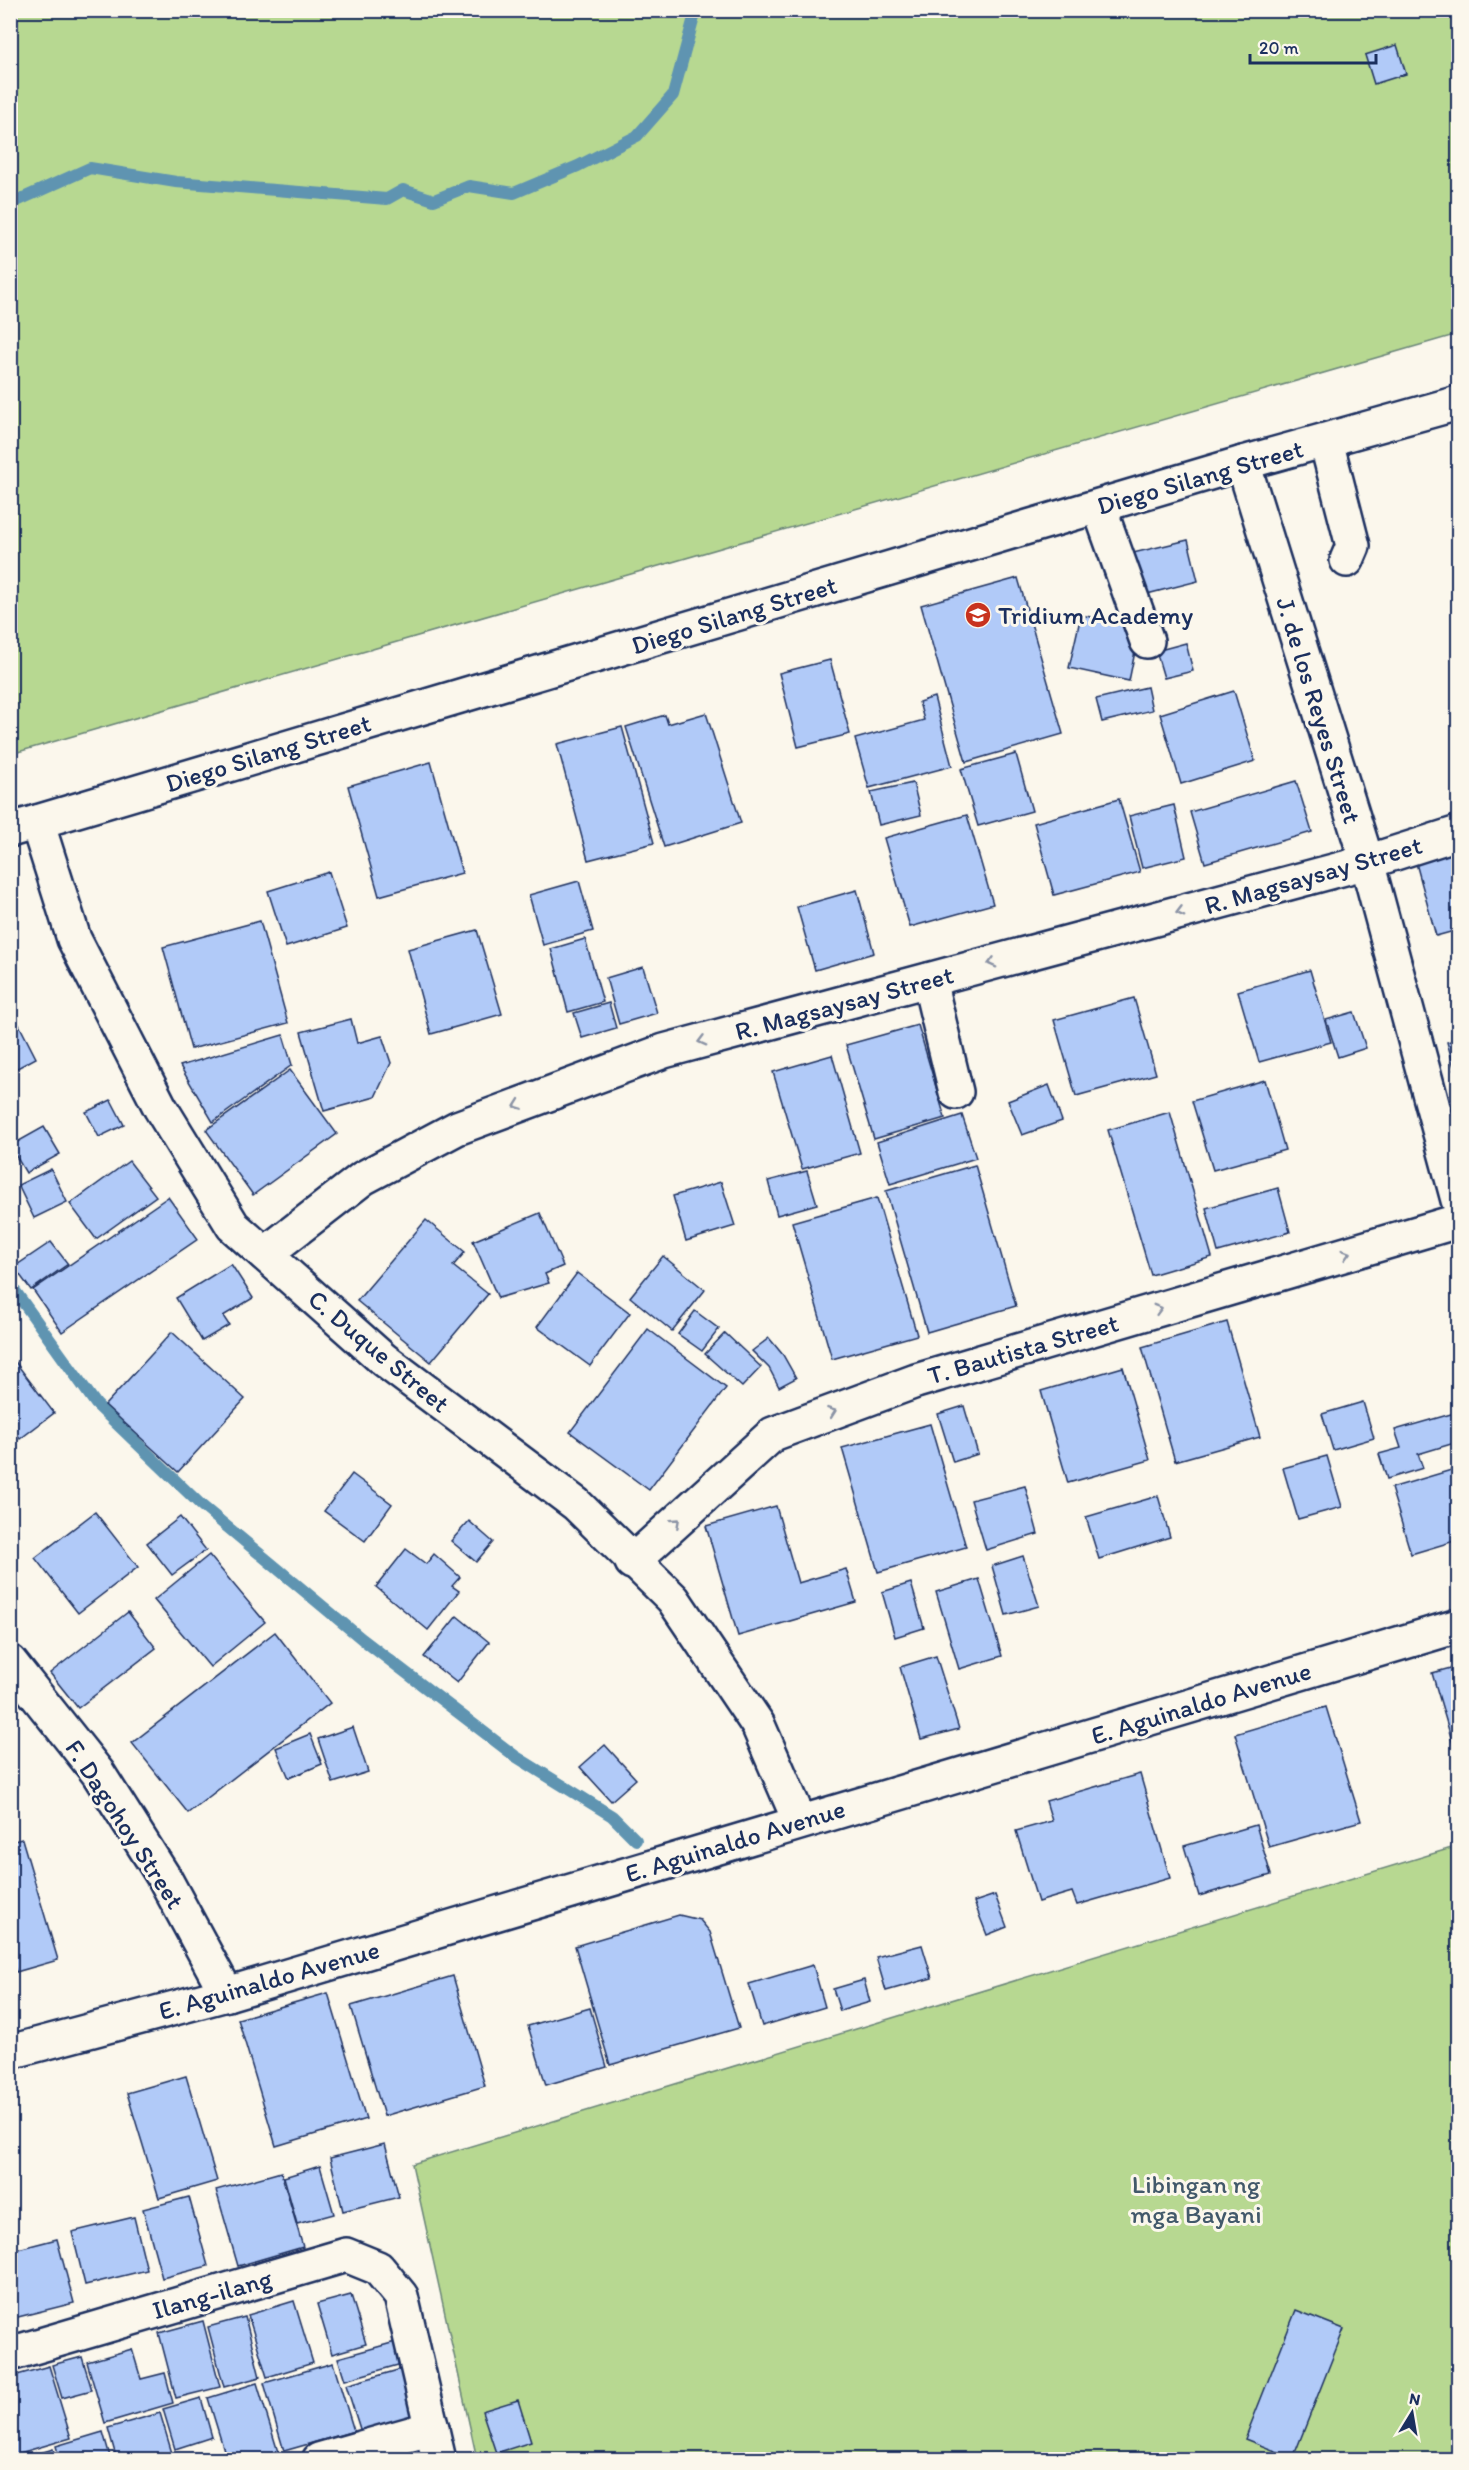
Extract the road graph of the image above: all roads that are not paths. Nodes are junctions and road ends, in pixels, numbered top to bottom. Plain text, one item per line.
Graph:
1 (1458, 403) edge
2 (1326, 441) junction
3 (1243, 464) junction
4 (1099, 507) junction
5 (1347, 560) dead end
6 (1147, 641) dead end
7 (24, 826) edge
8 (1458, 833) edge
9 (1367, 862) junction
10 (929, 980) junction
11 (956, 1092) dead end
12 (1458, 1200) edge
13 (1458, 1221) edge
14 (265, 1254) junction
15 (632, 1562) junction
16 (1458, 1626) edge
17 (10, 1662) edge
18 (800, 1822) junction
19 (227, 1994) junction
20 (10, 2052) edge
21 (10, 2354) edge
22 (432, 2427) junction
23 (319, 2460) edge
24 (439, 2460) edge

1 - 2 street, Diego Silang Street
2 - 3 street, Diego Silang Street
2 - 5 street
3 - 4 street, Diego Silang Street
3 - 9 street, J. de los Reyes Street
4 - 6 street
4 - 7 street, Diego Silang Street
7 - 14 street, C. Duque Street
8 - 9 street, R. Magsaysay Street
9 -> 10 street, R. Magsaysay Street
9 - 12 street, J. de los Reyes Street
10 - 11 street
10 -> 14 street, R. Magsaysay Street
15 -> 13 street, T. Bautista Street
14 - 15 street, C. Duque Street
15 - 18 street, C. Duque Street
16 - 18 street, E. Aguinaldo Avenue
17 - 19 street, F. Dagohoy Street
18 - 19 street, E. Aguinaldo Avenue
19 - 20 street, E. Aguinaldo Avenue
21 - 22 street, Ilang-ilang
22 - 23 street
22 - 24 street

